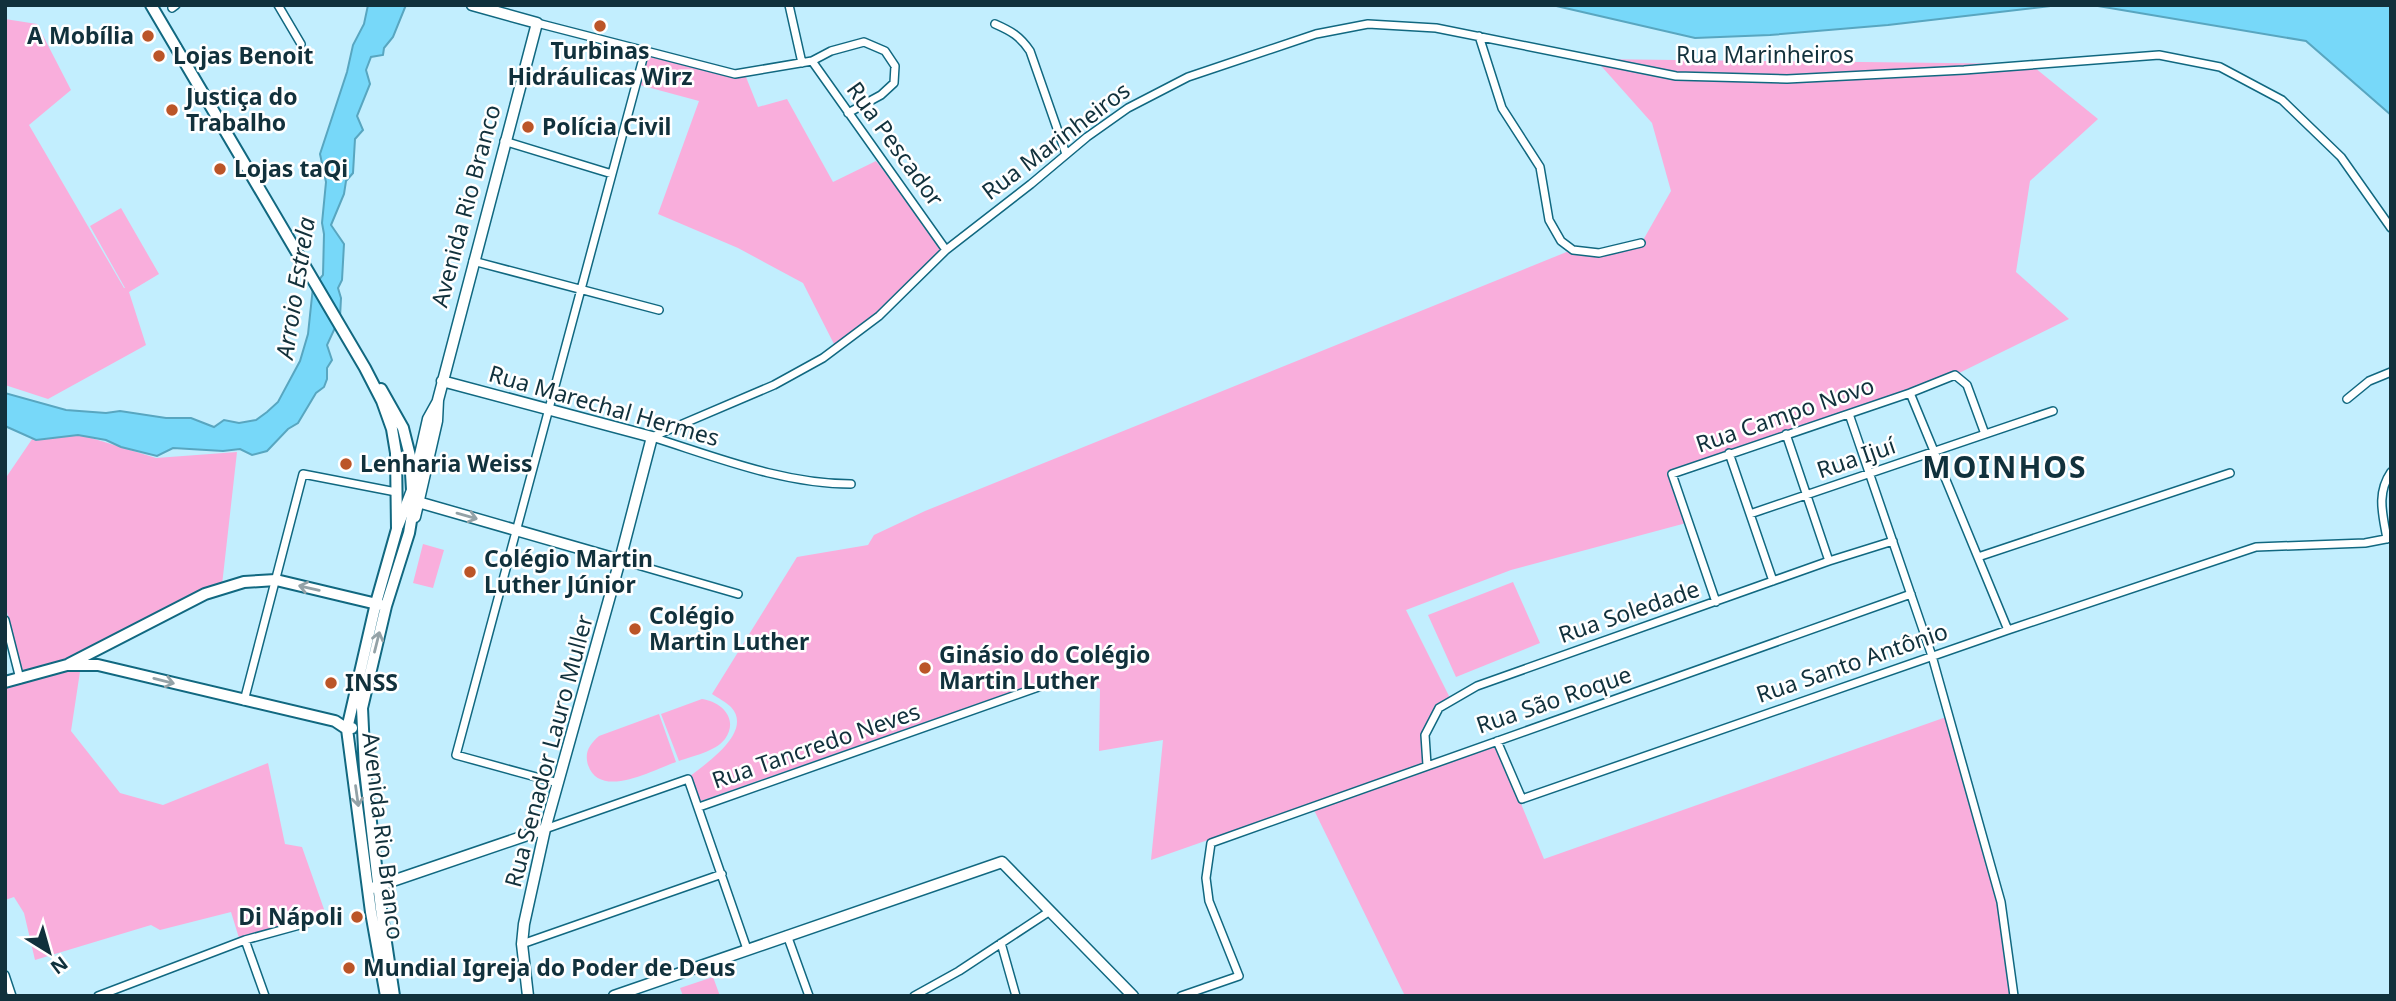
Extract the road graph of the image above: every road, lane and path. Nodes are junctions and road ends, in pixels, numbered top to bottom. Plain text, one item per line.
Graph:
1 (151, 5) edge
2 (278, 5) edge
3 (472, 5) edge
4 (789, 5) edge
5 (537, 23) junction
6 (995, 24) dead end
7 (1479, 36) junction
8 (301, 44) dead end
9 (645, 51) junction
10 (812, 61) junction
11 (802, 63) junction
12 (848, 113) junction
13 (504, 141) junction
14 (1066, 154) junction
15 (612, 174) junction
16 (2391, 228) edge
17 (1641, 243) dead end
18 (946, 250) junction
19 (473, 261) junction
20 (582, 290) junction
21 (659, 310) dead end
22 (364, 367) junction
23 (2391, 372) edge
24 (442, 381) junction
25 (1910, 393) junction
26 (2347, 399) dead end
27 (438, 400) junction
28 (549, 410) junction
29 (2053, 411) dead end
30 (1849, 414) junction
31 (1786, 434) junction
32 (1985, 434) junction
33 (652, 436) junction
34 (1934, 451) junction
35 (1729, 453) junction
36 (1870, 472) junction
37 (2391, 472) edge
38 (2230, 473) dead end
39 (851, 484) dead end
40 (412, 490) junction
41 (396, 492) junction
42 (1806, 495) junction
43 (418, 502) junction
44 (1750, 514) junction
45 (397, 529) junction
46 (515, 530) junction
47 (409, 533) junction
48 (2389, 538) edge
49 (1893, 541) junction
50 (1978, 557) junction
51 (620, 559) junction
52 (1829, 561) junction
53 (276, 580) junction
54 (1773, 581) junction
55 (738, 594) dead end
56 (1911, 594) junction
57 (1716, 602) junction
58 (381, 605) junction
59 (5, 620) edge
60 (2008, 630) junction
61 (105, 645) junction
62 (1932, 656) junction
63 (67, 665) junction
64 (98, 665) junction
65 (1064, 678) dead end
66 (20, 679) junction
67 (5, 682) edge
68 (244, 701) junction
69 (361, 725) junction
70 (347, 729) junction
71 (1497, 741) junction
72 (1427, 765) junction
73 (558, 783) junction
74 (699, 807) junction
75 (545, 829) junction
76 (722, 874) junction
77 (373, 888) junction
78 (1050, 911) junction
79 (307, 923) dead end
80 (787, 935) junction
81 (245, 940) junction
82 (1001, 943) junction
83 (522, 944) junction
84 (747, 949) junction
85 (5, 975) edge
86 (112, 993) edge
87 (12, 996) edge
88 (98, 996) edge
89 (265, 996) edge
90 (386, 996) edge
91 (394, 996) edge
92 (528, 996) edge
93 (614, 996) edge
94 (809, 996) edge
95 (914, 996) edge
96 (1016, 996) edge
97 (1133, 996) edge
98 (1181, 996) edge
99 (2014, 996) edge

1 - 22 main road
2 - 8 street
3 - 5 street
4 - 11 street
5 - 9 street
5 - 13 street, Avenida Rio Branco
6 - 14 street
7 - 14 street, Rua Marinheiros
7 - 16 street, Rua Marinheiros
7 - 17 street
9 - 11 street
9 - 15 street
10 - 11 street
10 - 12 street, Rua Pescador
10 - 12 street
12 - 18 street, Rua Pescador
13 - 15 street
13 - 19 street, Avenida Rio Branco
14 - 18 street, Rua Marinheiros
15 - 20 street
18 - 33 street, Rua Marinheiros
19 - 20 street
19 - 24 street, Avenida Rio Branco
20 - 21 street
20 - 28 street
22 - 40 main road
22 - 41 main road
23 - 26 street
24 - 27 street, Avenida Rio Branco
24 - 28 street, Rua Marechal Hermes
25 - 30 street, Rua Campo Novo
25 - 32 street, Rua Campo Novo
25 - 34 street
27 - 40 street, Avenida Rio Branco
27 - 43 street, Avenida Rio Branco
28 - 33 street, Rua Marechal Hermes
28 - 46 street
29 - 32 street, Rua Ijuí
30 - 31 street, Rua Campo Novo
30 - 36 street
31 - 35 street, Rua Campo Novo
31 - 42 street
32 - 34 street, Rua Ijuí
33 - 39 street, Rua Marechal Hermes
33 - 51 street, Rua Senador Lauro Muller
34 - 36 street, Rua Ijuí
34 - 50 street
35 - 44 street
35 - 57 street, Rua Campo Novo
36 - 42 street, Rua Ijuí
36 - 49 street
37 - 48 street
38 - 50 street
40 - 45 street, Avenida Rio Branco
40 - 47 main road
41 - 45 main road
41 - 53 street
42 - 44 street, Rua Ijuí
42 - 52 street
43 -> 46 street
43 - 47 street, Avenida Rio Branco
44 - 54 street
45 - 58 main road, Avenida Rio Branco
46 - 51 street
46 - 73 street
47 - 58 main road, Avenida Rio Branco
48 - 60 street, Rua Santo Antônio
49 - 52 street, Rua Soledade
49 - 56 street
50 - 60 street
51 - 55 street
51 - 73 street, Rua Senador Lauro Muller
52 - 54 street, Rua Soledade
58 -> 53 main road
53 - 61 main road
53 - 68 street
54 - 57 street, Rua Soledade
56 - 62 street
56 - 71 street, Rua São Roque
57 - 72 street, Rua Soledade
69 -> 58 main road, Avenida Rio Branco
58 - 70 main road, Avenida Rio Branco
59 - 66 street
60 - 62 street, Rua Santo Antônio
61 - 63 main road
61 - 64 main road
62 - 71 street, Rua Santo Antônio
62 - 99 street
63 - 64 main road
63 - 66 main road
64 -> 68 main road
65 - 74 street, Rua Tancredo Neves
66 - 67 main road
68 - 70 main road
69 - 70 main road
69 - 77 main road, Avenida Rio Branco
70 -> 77 main road, Avenida Rio Branco
71 - 72 street, Rua São Roque
72 - 98 street, Rua São Roque
73 - 75 street, Rua Senador Lauro Muller
74 - 75 street
74 - 76 street
75 - 77 street
75 - 83 street, Rua Senador Lauro Muller
76 - 83 street
76 - 84 street
77 - 90 main road, Avenida Rio Branco
77 - 91 main road, Avenida Rio Branco
78 - 80 street
78 - 82 street
78 - 97 street
79 - 81 street
80 - 84 street
80 - 94 street
81 - 86 street
81 - 89 street
82 - 95 street
82 - 96 street
83 - 92 street, Rua Senador Lauro Muller
84 - 93 street
85 - 87 street
86 - 88 street

